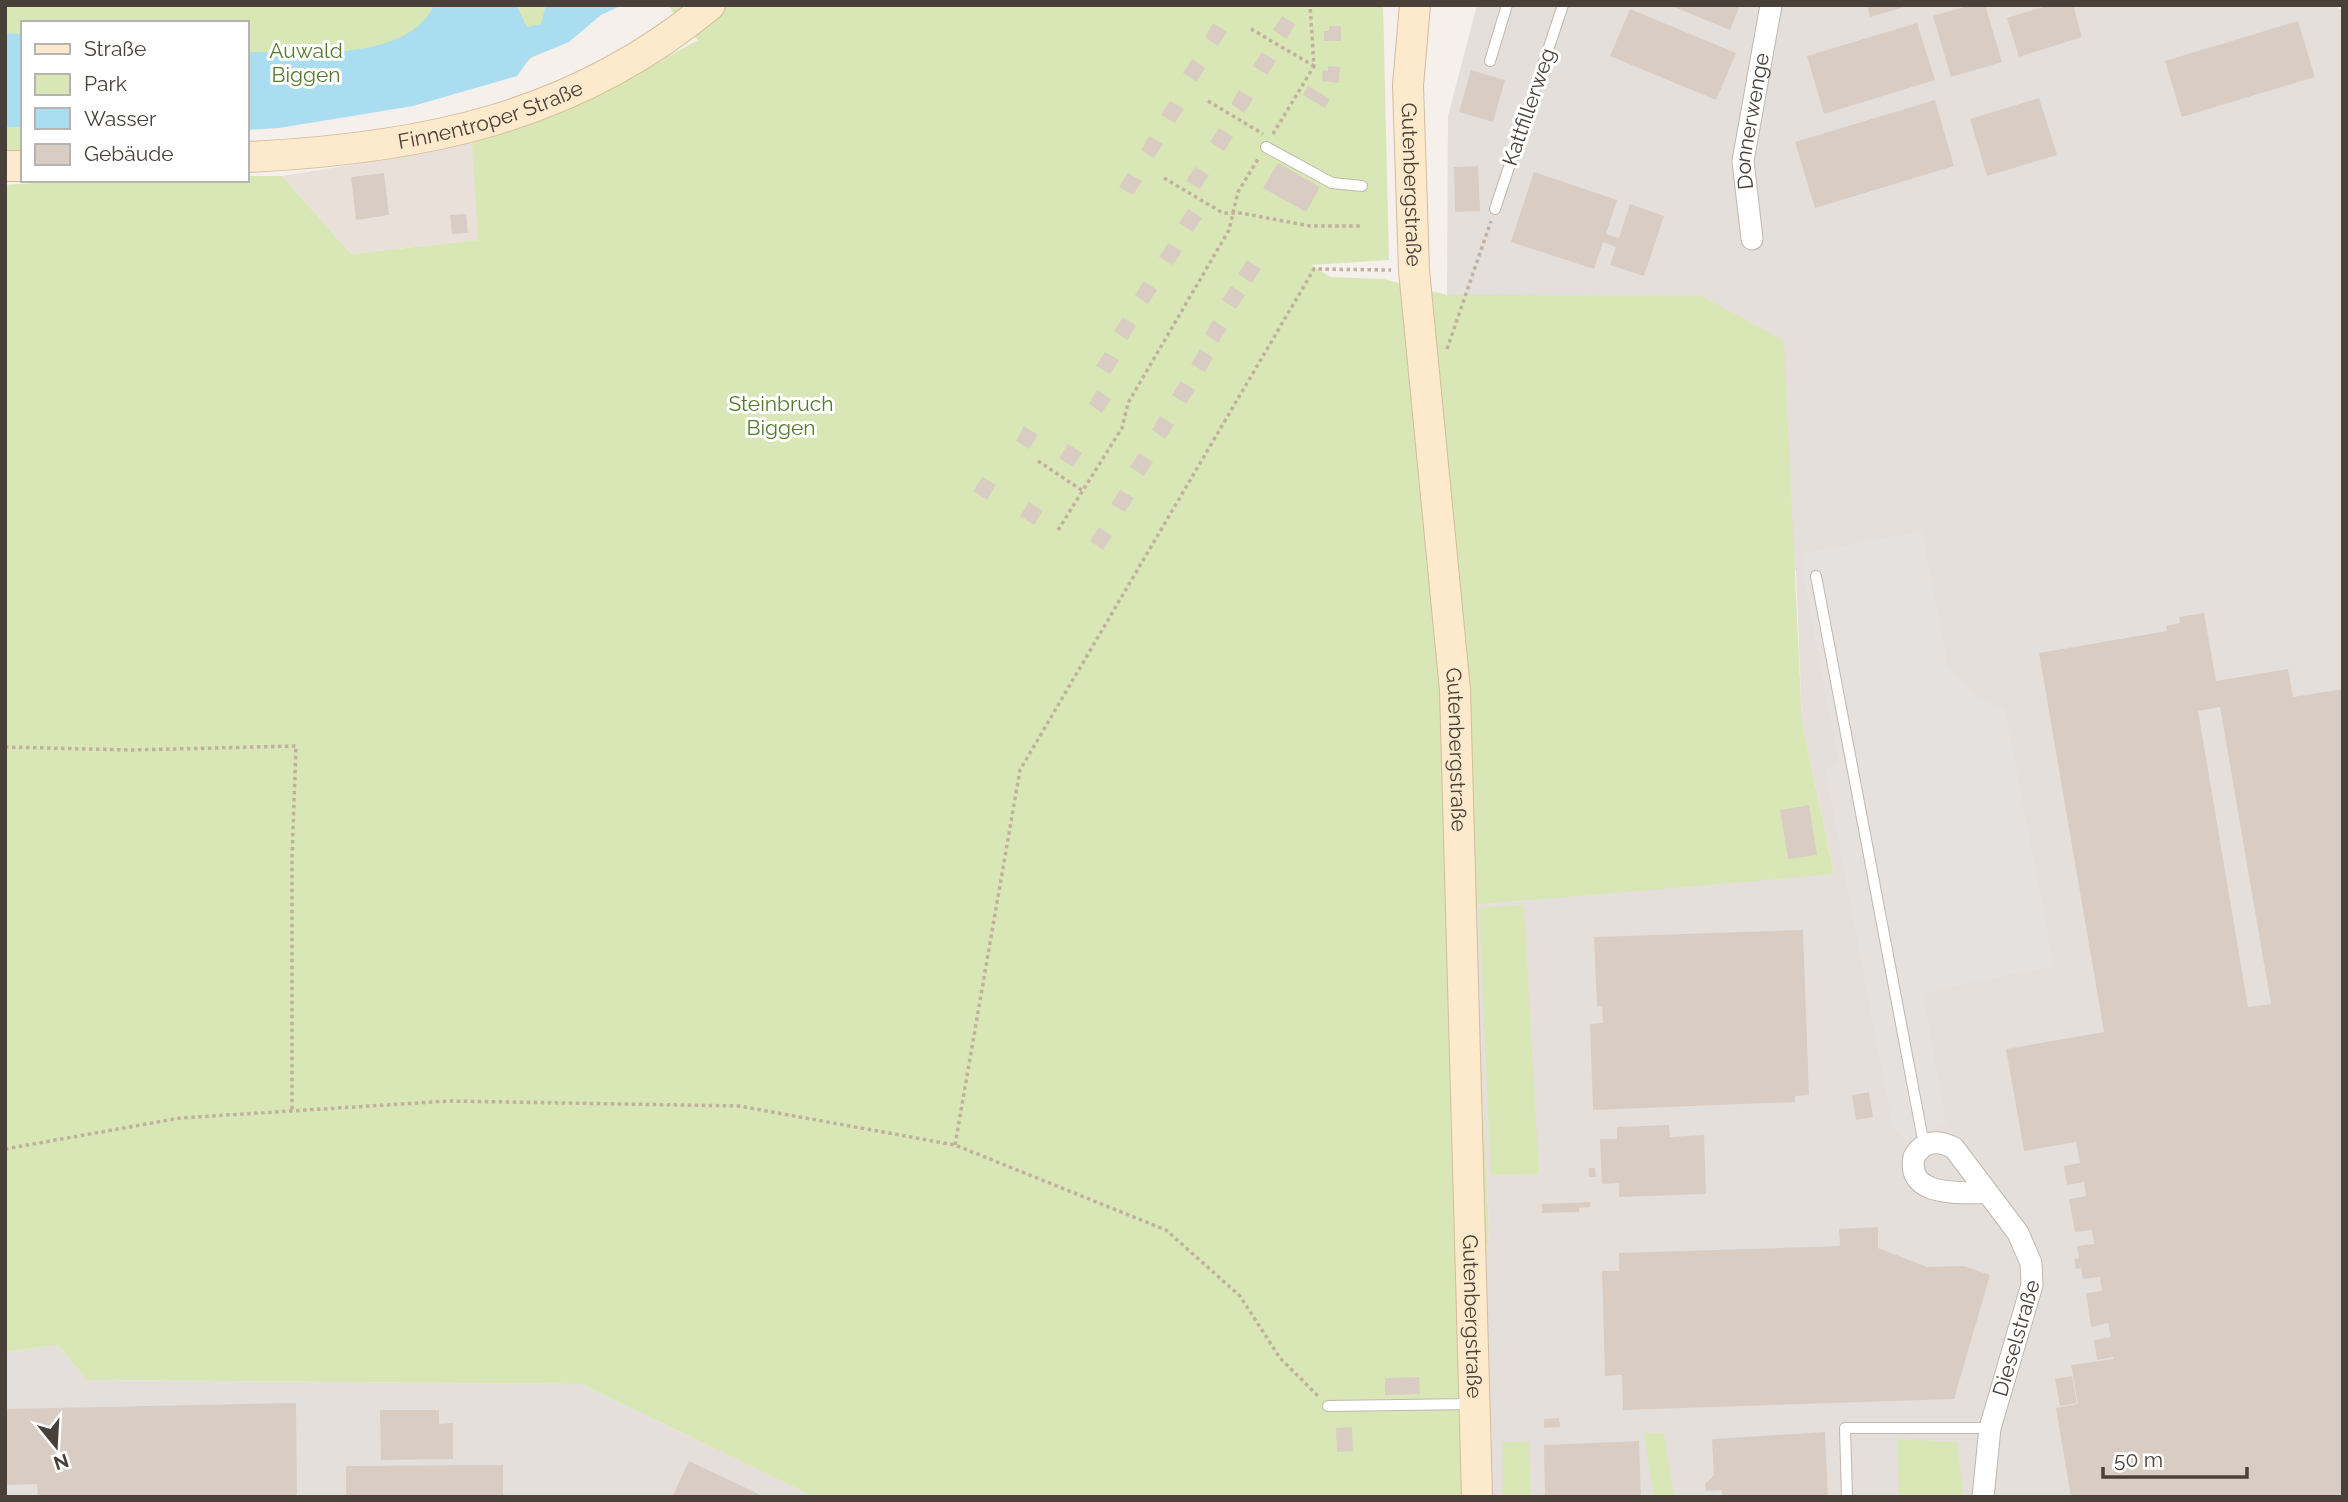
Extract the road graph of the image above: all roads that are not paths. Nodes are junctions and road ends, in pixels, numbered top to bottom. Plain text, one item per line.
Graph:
1 (710, 5) edge
2 (1415, 5) edge
3 (1507, 5) edge
4 (1563, 5) edge
5 (1771, 5) edge
6 (1490, 61) dead end
7 (1266, 147) road end
8 (248, 157) edge
9 (1362, 186) dead end
10 (1495, 209) road end
11 (1752, 239) dead end
12 (1816, 576) dead end
13 (1924, 1145) junction
14 (1987, 1193) junction
15 (1475, 1404) junction
16 (1328, 1406) road end
17 (1990, 1428) junction
18 (1477, 1497) edge
19 (1847, 1497) edge
20 (1983, 1497) edge

1 - 8 main road, Finnentroper Straße
2 - 15 main road, Gutenbergstraße
3 - 6 lane
4 - 10 lane, Kattfillerweg
5 - 11 street, Donnerwenge
7 - 9 lane
12 - 13 lane
13 - 14 street, Dieselstraße
13 - 14 street
14 - 17 street, Dieselstraße
15 - 16 lane
15 - 18 main road, Gutenbergstraße
17 - 19 lane
17 - 20 street, Dieselstraße

